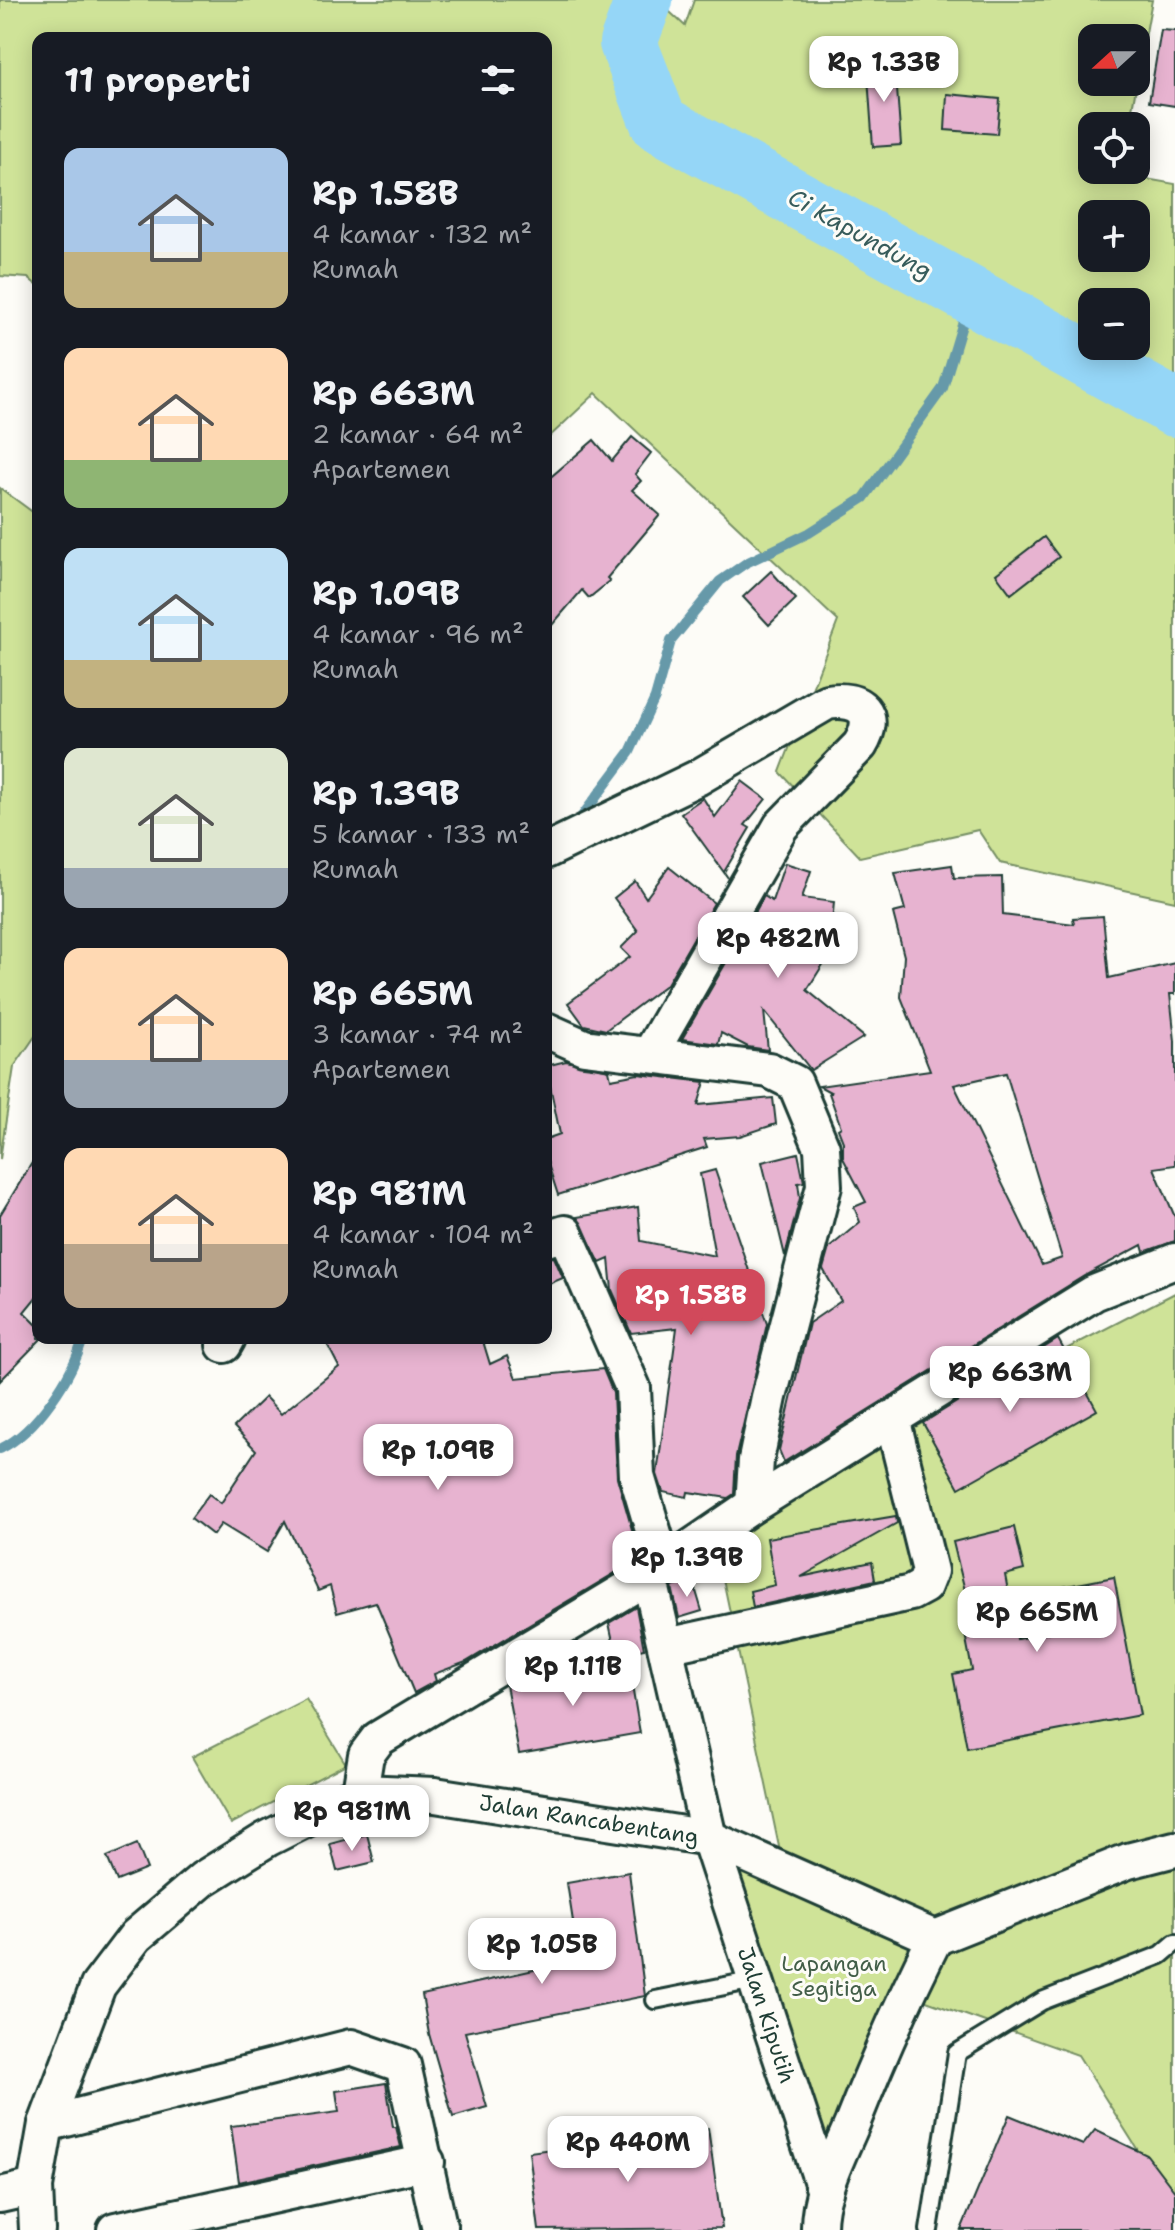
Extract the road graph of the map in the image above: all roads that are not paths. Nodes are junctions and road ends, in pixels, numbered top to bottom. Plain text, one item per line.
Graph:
1 (552, 848) edge
2 (552, 1035) edge
3 (650, 1054) junction
4 (552, 1237) edge
5 (1175, 1261) edge
6 (892, 1418) junction
7 (753, 1505) junction
8 (656, 1570) junction
9 (666, 1646) junction
10 (360, 1792) junction
11 (709, 1838) junction
12 (1175, 1849) edge
13 (935, 1938) junction
14 (1175, 1943) edge
15 (755, 1980) junction
16 (655, 2000) dead end
17 (46, 2124) junction
18 (427, 2162) junction
19 (35, 2187) junction
20 (825, 2192) junction
21 (0, 2195) edge
22 (37, 2230) edge
23 (115, 2230) edge
24 (440, 2230) edge
25 (819, 2230) edge
26 (929, 2230) edge

1 - 3 street
2 - 3 street
3 - 7 street
4 - 8 street, Jalan Kiputih
5 - 6 street
6 - 7 street
6 - 9 street
7 - 8 street
8 - 9 street, Jalan Kiputih
8 - 10 street
9 - 11 street, Jalan Kiputih
10 - 11 street, Jalan Rancabentang
10 - 17 street, Jalan Rancabentang
11 - 13 street, Jalan Rancabentang
11 - 15 street, Jalan Kiputih
12 - 13 street
13 - 20 street, Jalan Kiputih
14 - 26 lane
15 - 16 lane
15 - 20 street, Jalan Kiputih
17 - 18 street
17 - 19 street, Jalan Rancabentang
18 - 23 street
18 - 24 street
19 - 21 street
19 - 22 street, Jalan Rancabentang
20 - 25 street, Jalan Kiputih

